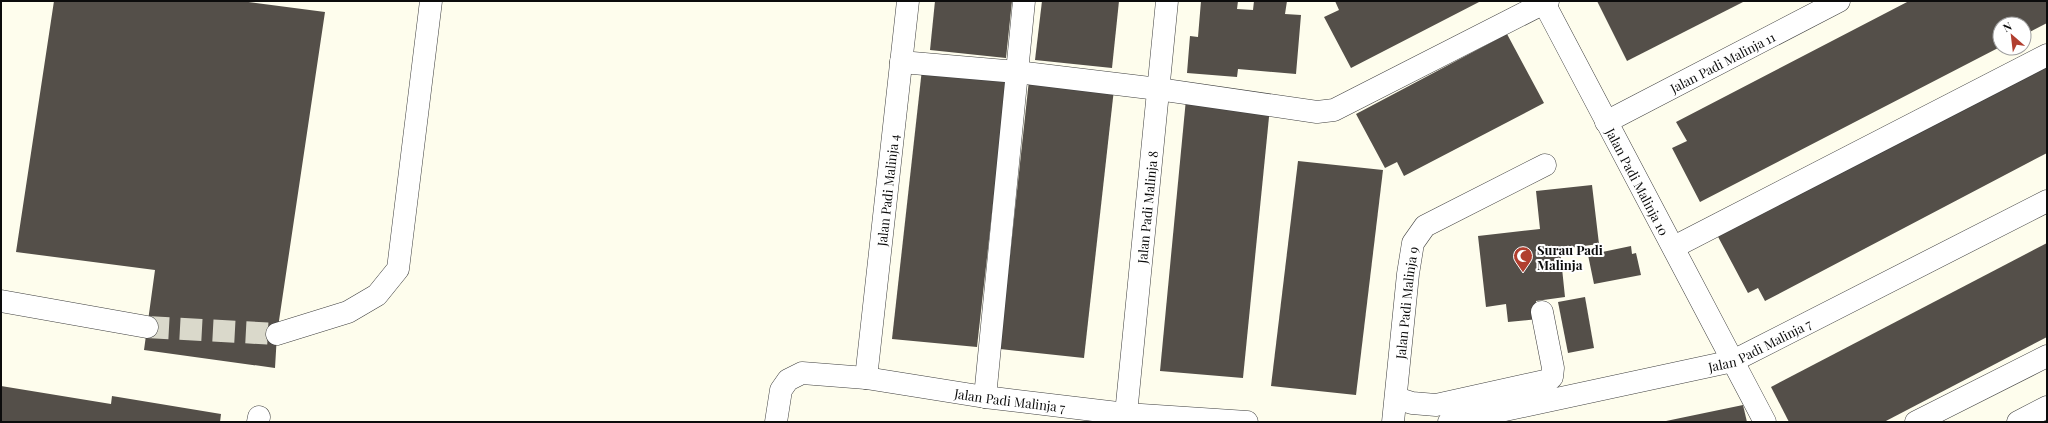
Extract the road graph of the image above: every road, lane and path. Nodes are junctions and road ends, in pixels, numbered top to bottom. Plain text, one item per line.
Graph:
1 (431, 1) edge
2 (908, 1) edge
3 (1024, 1) edge
4 (1167, 1) edge
5 (1839, 1) edge
6 (1545, 2) edge
7 (2047, 55) edge
8 (901, 62) junction
9 (1017, 72) junction
10 (1158, 89) junction
11 (1606, 122) junction
12 (1545, 165) dead end
13 (2047, 202) edge
14 (1674, 247) junction
15 (1, 302) edge
16 (1542, 312) dead end
17 (147, 327) tunnel mouth
18 (278, 334) tunnel mouth
19 (2047, 356) edge
20 (1733, 361) junction
21 (866, 378) junction
22 (985, 397) junction
23 (1396, 398) junction
24 (2047, 407) edge
25 (1126, 414) junction
26 (776, 422) edge
27 (1247, 422) edge
28 (1393, 422) edge
29 (1449, 422) edge
30 (1765, 422) edge
31 (1916, 422) edge
32 (2018, 422) edge

1 - 18 street
2 - 8 street, Jalan Padi Malinja 4
3 - 9 street
4 - 10 street, Jalan Padi Malinja 8
5 - 11 street, Jalan Padi Malinja 11
6 - 10 street
6 - 11 street, Jalan Padi Malinja 10
7 - 14 street
8 - 9 street
8 - 21 street, Jalan Padi Malinja 4
9 - 10 street
9 - 22 street
10 - 25 street, Jalan Padi Malinja 8
11 - 14 street, Jalan Padi Malinja 10
12 - 23 street, Jalan Padi Malinja 9
13 - 20 street, Jalan Padi Malinja 7
14 - 20 street, Jalan Padi Malinja 10
15 - 17 street
16 - 23 street
19 - 31 street
20 - 29 street, Jalan Padi Malinja 7
20 - 30 street, Jalan Padi Malinja 10
21 - 22 street, Jalan Padi Malinja 7
21 - 26 street, Jalan Padi Malinja 7
22 - 25 street, Jalan Padi Malinja 7
23 - 28 street, Jalan Padi Malinja 9
24 - 32 street
25 - 27 street, Jalan Padi Malinja 7

